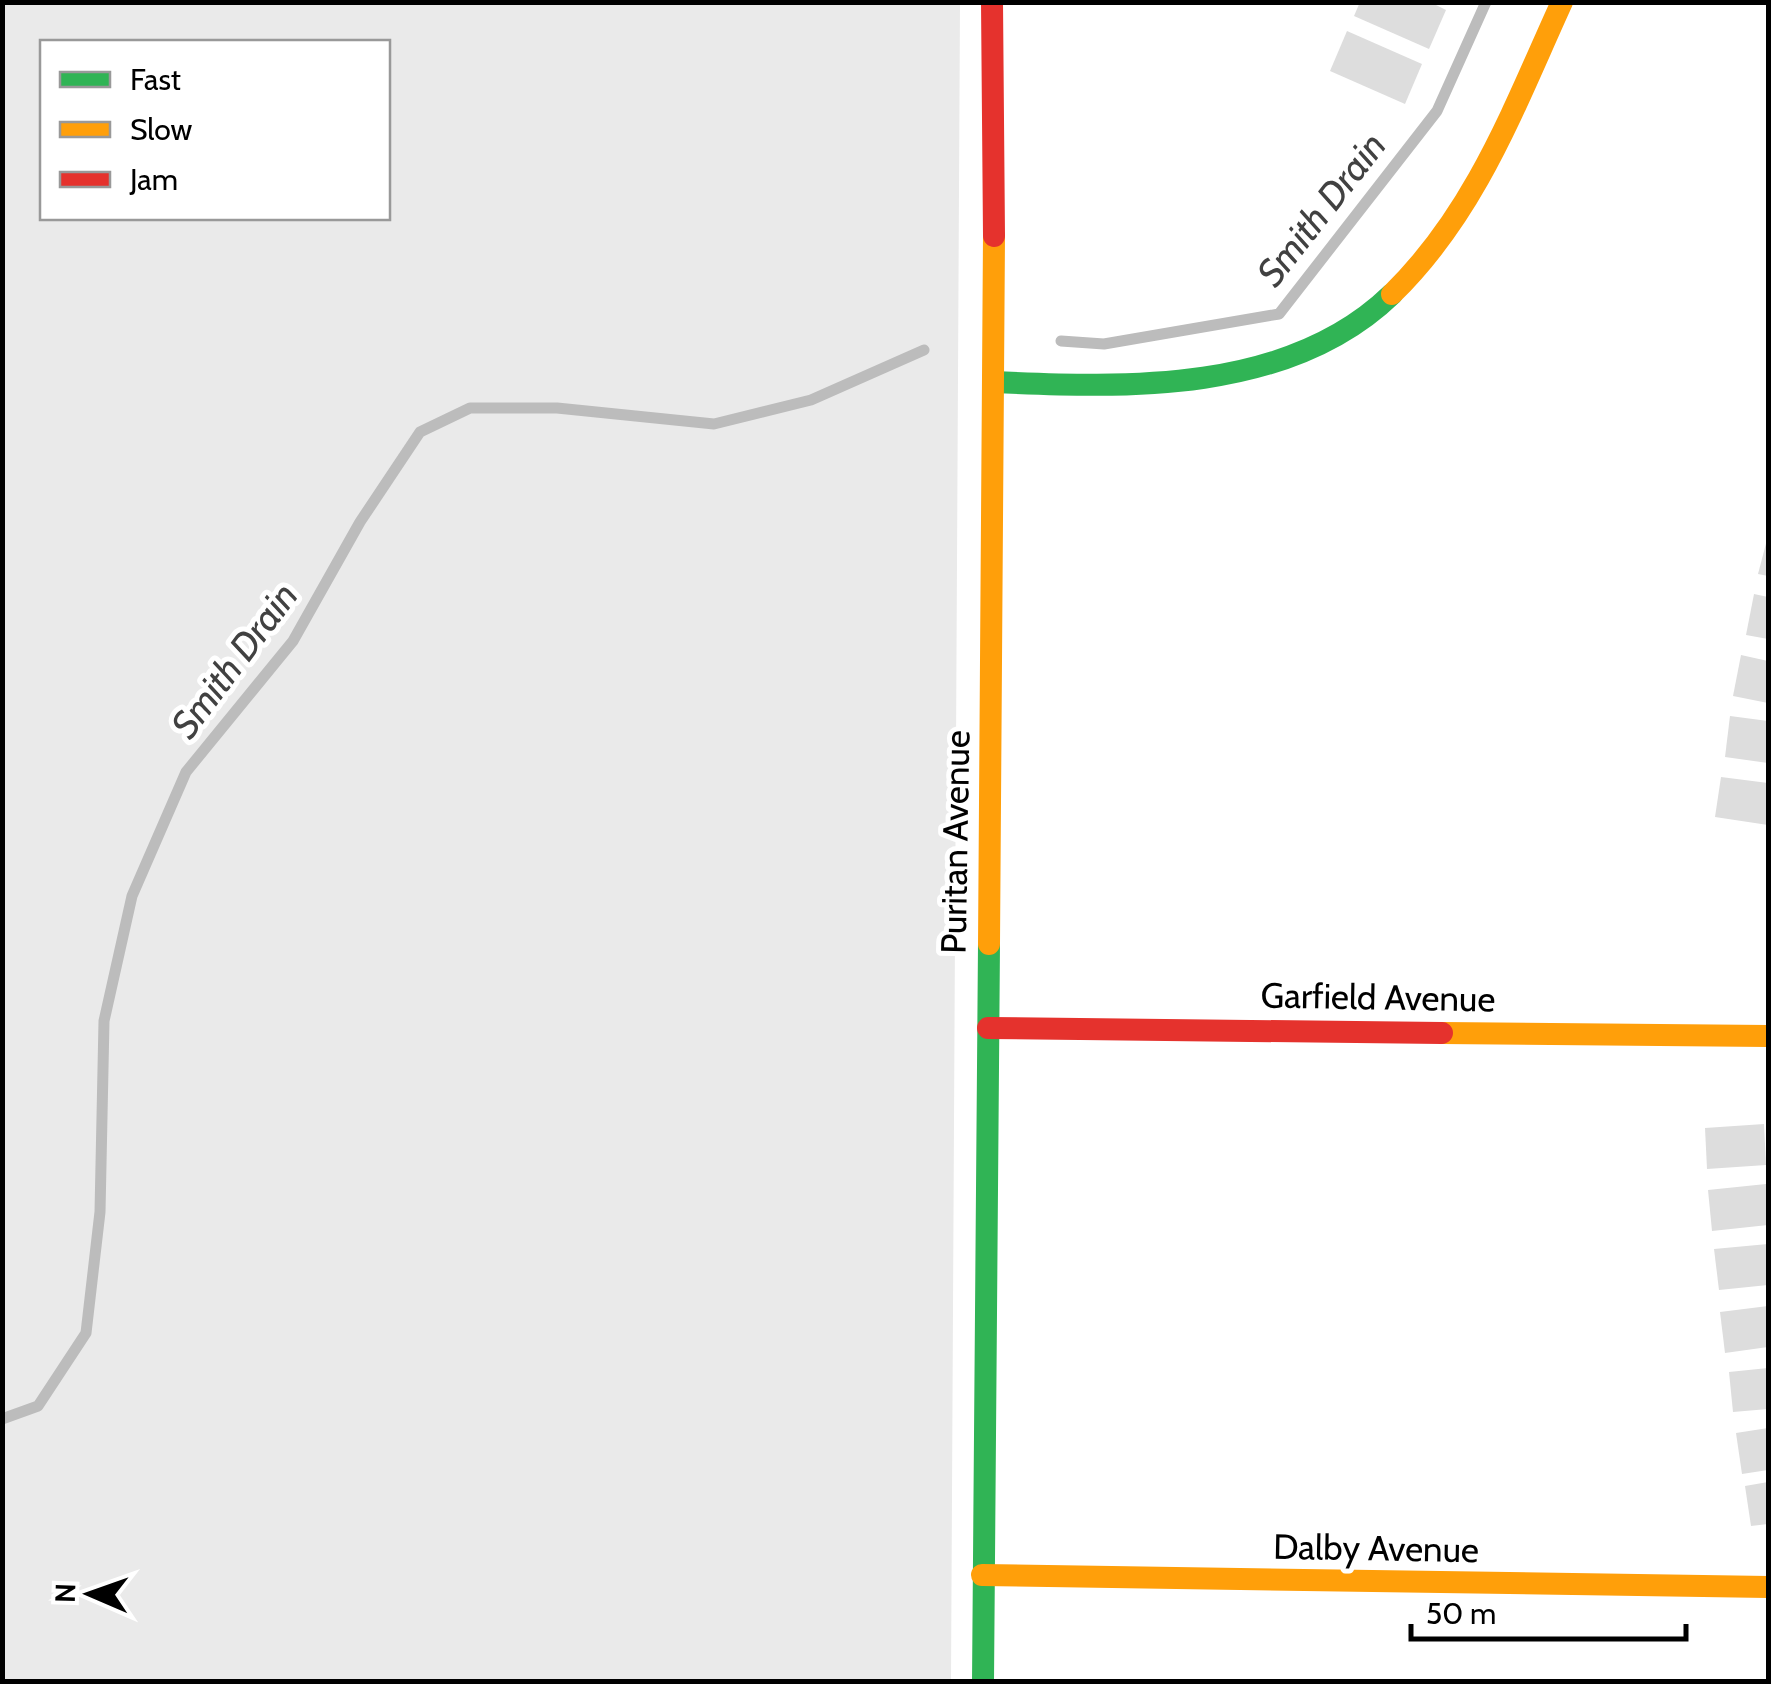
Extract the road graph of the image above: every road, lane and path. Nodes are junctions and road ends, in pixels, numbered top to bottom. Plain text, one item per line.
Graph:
1 (992, 2) edge
2 (1562, 2) edge
3 (993, 382) junction
4 (988, 1028) junction
5 (1768, 1036) edge
6 (982, 1574) junction
7 (1768, 1587) edge
8 (983, 1682) edge

1 - 3 street, Puritan Avenue
2 - 3 street
3 - 4 street, Puritan Avenue
4 - 5 street, Garfield Avenue
4 - 6 street, Puritan Avenue
6 - 7 street, Dalby Avenue
6 - 8 street, Puritan Avenue

